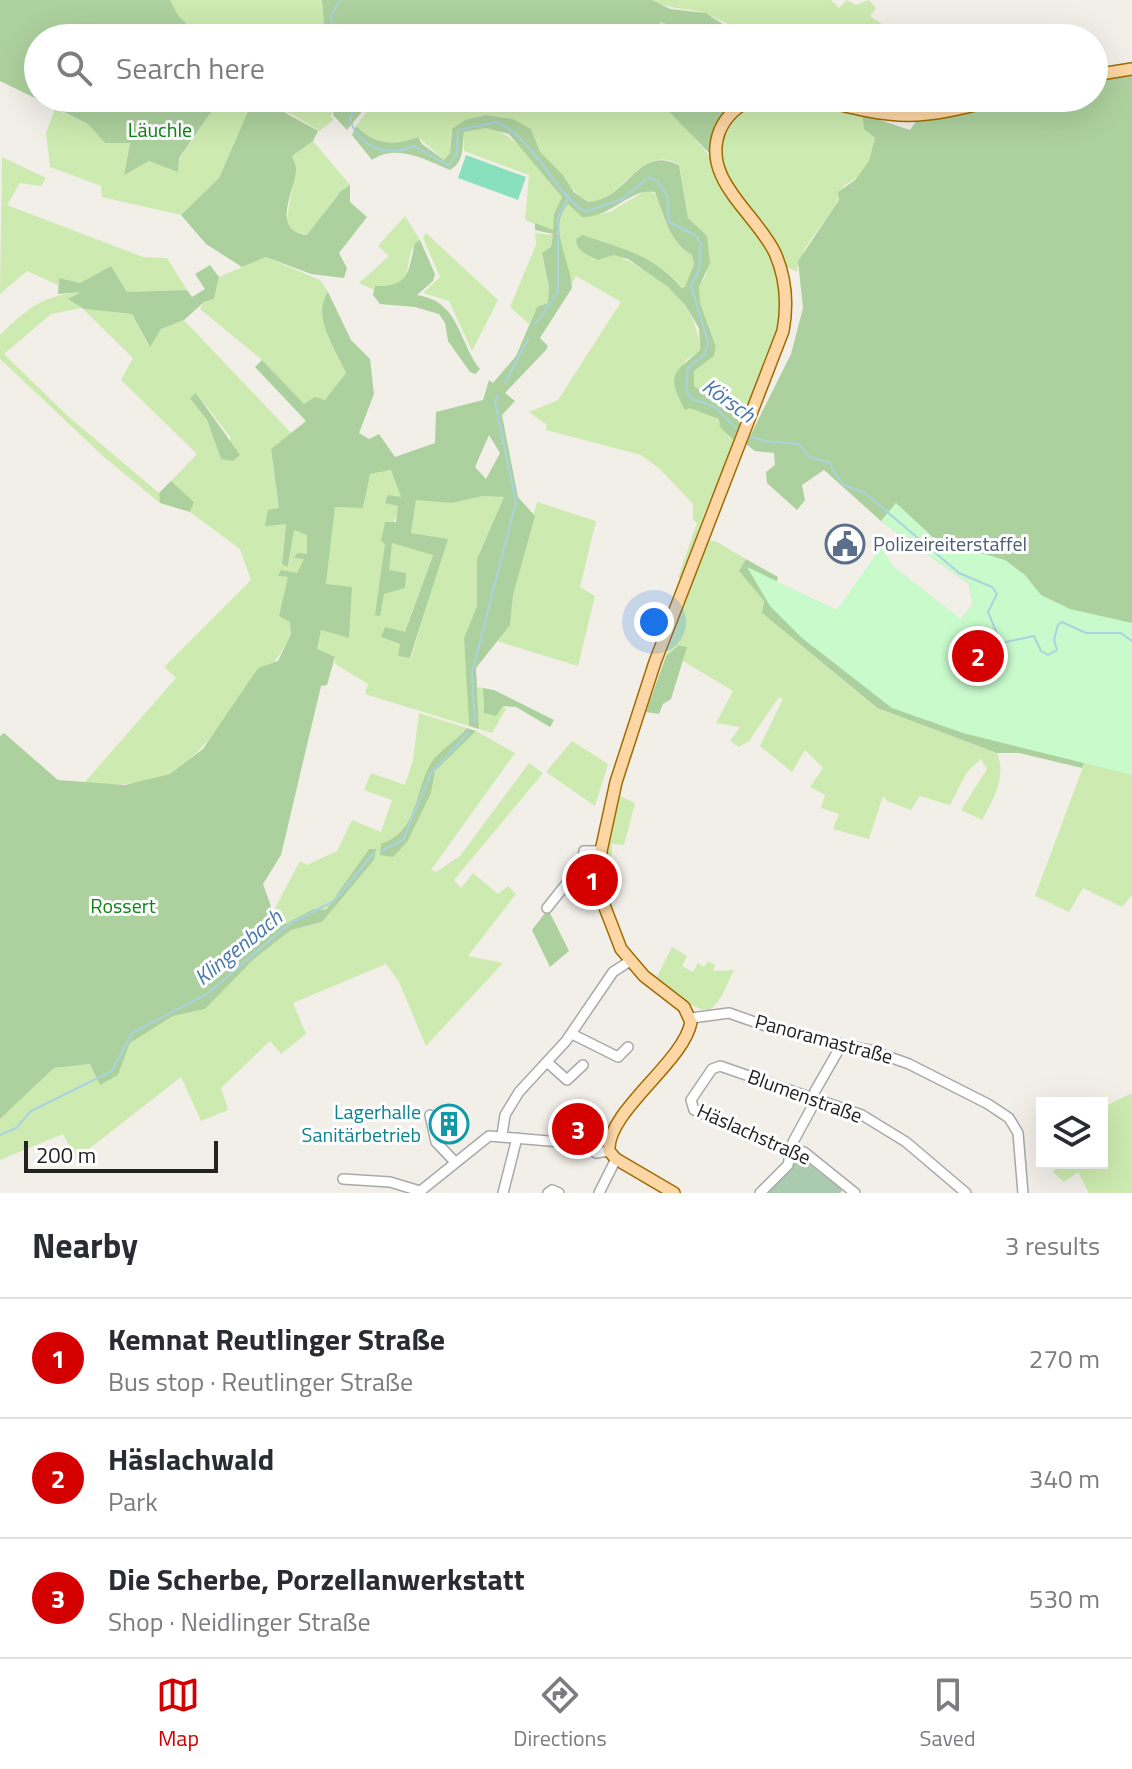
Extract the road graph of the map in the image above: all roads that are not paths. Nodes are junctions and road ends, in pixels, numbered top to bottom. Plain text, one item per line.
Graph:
1 (1132, 69) edge
2 (1108, 73) edge
3 (736, 112) edge
4 (864, 112) edge
5 (932, 112) edge
6 (601, 851) junction
7 (582, 864) junction
8 (600, 873) junction
9 (547, 908) dead end
10 (630, 961) junction
11 (691, 1018) junction
12 (572, 1034) junction
13 (842, 1044) junction
14 (628, 1047) dead end
15 (547, 1062) junction
16 (583, 1065) dead end
17 (814, 1096) junction
18 (691, 1105) joint
19 (430, 1115) dead end
20 (502, 1135) junction
21 (517, 1138) junction
22 (791, 1149) junction
23 (613, 1155) junction
24 (455, 1162) junction
25 (343, 1179) dead end
26 (419, 1192) edge
27 (503, 1193) edge
28 (548, 1193) edge
29 (559, 1193) edge
30 (599, 1193) edge
31 (674, 1193) edge
32 (760, 1193) edge
33 (855, 1193) edge
34 (966, 1193) edge
35 (1023, 1193) edge

1 - 2 main road
3 - 6 main road
4 - 5 main road
6 - 7 street
6 - 8 main road
7 - 8 street
7 - 9 street
8 - 10 main road
10 - 11 main road
10 - 12 street
11 - 13 street, Panoramastraße
11 - 23 main road
12 - 14 street
12 - 15 street
13 - 17 street
13 - 35 street, Panoramastraße
15 - 16 street
15 - 20 street
17 - 18 street, Blumenstraße
17 - 22 street
17 - 34 street, Blumenstraße
18 - 22 street, Häslachstraße
19 - 24 street
20 - 21 street
20 - 24 street
21 - 23 street
21 - 27 street
22 - 32 street
22 - 33 street, Häslachstraße
23 - 30 street
23 - 31 main road
24 - 26 street
25 - 26 street
28 - 29 street

